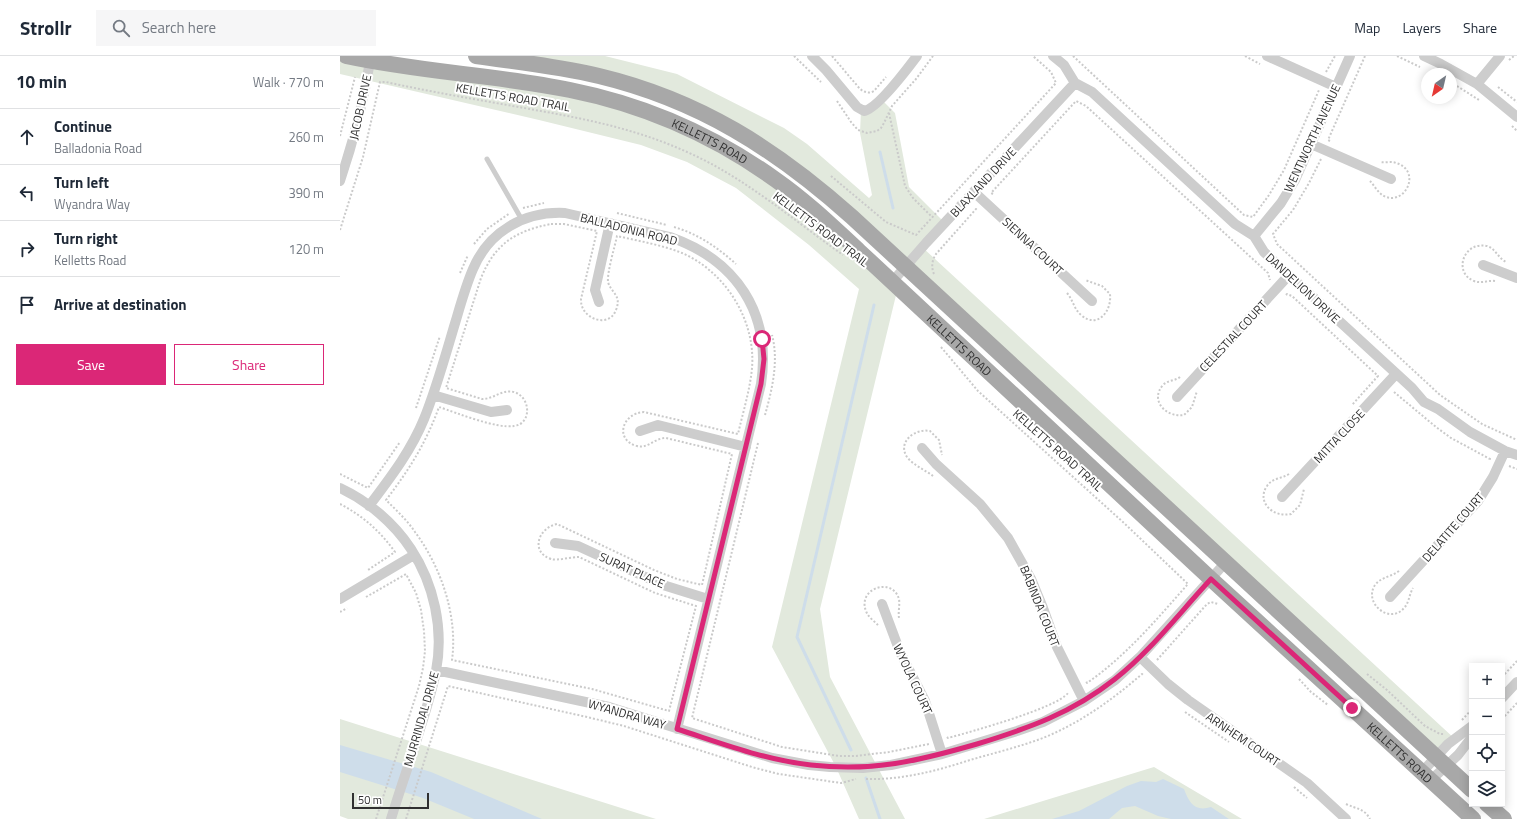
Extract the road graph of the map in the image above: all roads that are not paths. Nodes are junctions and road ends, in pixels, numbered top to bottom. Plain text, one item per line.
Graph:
1 (346, 56) edge
2 (476, 56) edge
3 (812, 56) edge
4 (917, 56) edge
5 (1053, 56) edge
6 (1267, 56) edge
7 (1350, 56) edge
8 (1424, 56) edge
9 (1500, 56) edge
10 (370, 59) edge
11 (1075, 83) junction
12 (1477, 84) junction
13 (1336, 87) junction
14 (1514, 121) edge
15 (1311, 144) junction
16 (487, 159) dead end
17 (1391, 179) dead end
18 (340, 181) edge
19 (974, 192) junction
20 (522, 220) junction
21 (610, 223) junction
22 (1254, 236) junction
23 (1483, 264) dead end
24 (906, 266) junction
25 (1289, 275) junction
26 (1517, 278) edge
27 (892, 282) junction
28 (1092, 301) dead end
29 (599, 302) dead end
30 (1396, 374) junction
31 (433, 395) junction
32 (1177, 397) dead end
33 (507, 410) dead end
34 (640, 431) dead end
35 (746, 447) junction
36 (922, 448) dead end
37 (1505, 451) junction
38 (1517, 455) edge
39 (340, 488) edge
40 (1282, 497) dead end
41 (369, 506) junction
42 (555, 543) dead end
43 (414, 555) junction
44 (1226, 562) junction
45 (1211, 579) junction
46 (1390, 597) dead end
47 (708, 599) junction
48 (340, 600) edge
49 (882, 604) dead end
50 (1140, 657) junction
51 (436, 670) junction
52 (1517, 682) edge
53 (1505, 695) edge
54 (1084, 701) junction
55 (1469, 728) edge
56 (677, 729) junction
57 (1469, 741) edge
58 (942, 754) junction
59 (1442, 761) junction
60 (1426, 776) junction
61 (1469, 787) edge
62 (1490, 807) edge
63 (391, 819) edge
64 (1346, 819) edge
65 (1473, 819) edge
66 (1504, 819) edge

1 - 10 main road, KELLETTS ROAD
2 - 24 main road, KELLETTS ROAD
3 - 4 street
5 - 11 street
6 - 13 street
7 - 13 street, WENTWORTH AVENUE
8 - 12 street
9 - 12 street
10 - 18 street, JACOB DRIVE
10 - 27 main road, KELLETTS ROAD
11 - 19 street, BLAXLAND DRIVE
11 - 22 street, DANDELION DRIVE
12 - 14 street
13 - 15 street, WENTWORTH AVENUE
15 - 17 street
15 - 22 street, WENTWORTH AVENUE
16 - 20 lane
19 - 24 street, BLAXLAND DRIVE
19 - 28 street, SIENNA COURT
20 - 21 street, BALLADONIA ROAD
20 - 31 street, BALLADONIA ROAD
21 - 29 street
21 - 35 street, BALLADONIA ROAD
22 - 25 street, DANDELION DRIVE
23 - 26 street
24 - 27 street, BLAXLAND DRIVE
24 - 44 main road, KELLETTS ROAD
25 - 30 street, DANDELION DRIVE
25 - 32 street, CELESTIAL COURT
27 - 45 main road, KELLETTS ROAD
30 - 37 street, DANDELION DRIVE
30 - 40 street, MITTA CLOSE
31 - 33 street
31 - 41 street, BALLADONIA ROAD
34 - 35 street
35 - 47 street, BALLADONIA ROAD
36 - 54 street, BABINDA COURT
37 - 38 street, DANDELION DRIVE
37 - 46 street, DELATITE COURT
39 - 41 street, MURRINDAL DRIVE
41 - 43 street, MURRINDAL DRIVE
42 - 47 street, SURAT PLACE
43 - 48 street
43 - 51 street, MURRINDAL DRIVE
44 - 45 street, WYANDRA WAY
44 - 59 main road, KELLETTS ROAD
45 - 50 street, WYANDRA WAY
45 - 60 main road, KELLETTS ROAD
47 - 56 street, BALLADONIA ROAD
49 - 58 street, WYOLA COURT
50 - 54 street, WYANDRA WAY
50 - 64 street, ARNHEM COURT
51 - 56 street, WYANDRA WAY
51 - 63 street, MURRINDAL DRIVE
52 - 53 street
54 - 58 street, WYANDRA WAY
55 - 59 street
56 - 58 street, WYANDRA WAY
57 - 59 street
59 - 60 street
59 - 61 main road, KELLETTS ROAD
60 - 65 main road, KELLETTS ROAD
62 - 66 main road

